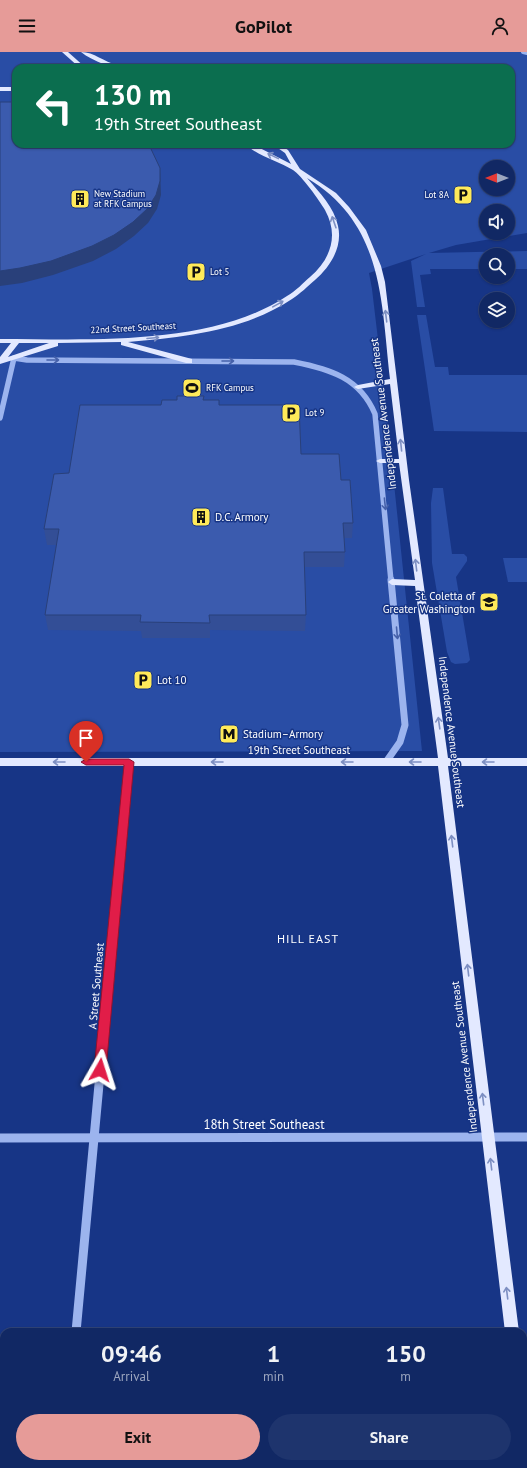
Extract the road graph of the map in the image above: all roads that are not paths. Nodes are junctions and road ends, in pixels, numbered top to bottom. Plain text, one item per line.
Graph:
1 (65, 52) edge
2 (84, 52) edge
3 (523, 52) edge
4 (527, 53) edge
5 (78, 64) edge
6 (106, 64) edge
7 (0, 90) edge
8 (12, 90) edge
9 (256, 148) edge
10 (280, 148) edge
11 (296, 169) junction
12 (334, 249) joint
13 (66, 340) junction
14 (114, 340) junction
15 (0, 341) edge
16 (17, 341) junction
17 (14, 358) junction
18 (189, 361) junction
19 (0, 362) edge
20 (394, 381) junction
21 (358, 387) junction
22 (0, 418) edge
23 (380, 461) junction
24 (403, 461) junction
25 (392, 582) junction
26 (418, 583) junction
27 (0, 762) edge
28 (129, 762) junction
29 (386, 762) junction
30 (443, 762) junction
31 (527, 762) edge
32 (527, 1137) edge
33 (0, 1138) edge
34 (94, 1138) junction
35 (488, 1138) junction
36 (76, 1328) edge
37 (512, 1328) edge

1 - 5 main road
2 - 6 main road
3 - 4 street
7 - 8 main road
11 -> 9 main road, Independence Avenue Southeast
10 - 11 main road
12 -> 11 main road, Independence Avenue Southeast
20 -> 11 main road, Independence Avenue Southeast
14 -> 12 main road, 22nd Street Southeast
13 - 14 main road, 22nd Street Southeast
13 - 16 main road, 22nd Street Southeast
13 - 17 main road
14 - 18 main road
15 - 16 main road, 22nd Street Southeast
16 - 19 main road
17 -> 18 street
17 - 19 main road
17 - 22 street
18 -> 21 street
20 - 21 main road
24 -> 20 main road, Independence Avenue Southeast
21 - 23 street, Independence Avenue Southeast
23 - 24 main road
23 -> 25 street, Independence Avenue Southeast
26 -> 24 main road, Independence Avenue Southeast
25 - 26 main road
25 -> 29 street, Independence Avenue Southeast
30 -> 26 main road, Independence Avenue Southeast
28 -> 27 main road, 19th Street Southeast
29 -> 28 main road, 19th Street Southeast
28 - 34 street, A Street Southeast
30 -> 29 main road, 19th Street Southeast
31 -> 30 main road, 19th Street Southeast
35 -> 30 main road, Independence Avenue Southeast
32 - 35 street, 18th Street Southeast
33 - 34 street, 18th Street Southeast
34 - 35 street, 18th Street Southeast
34 - 36 street, A Street Southeast
37 -> 35 main road, Independence Avenue Southeast

